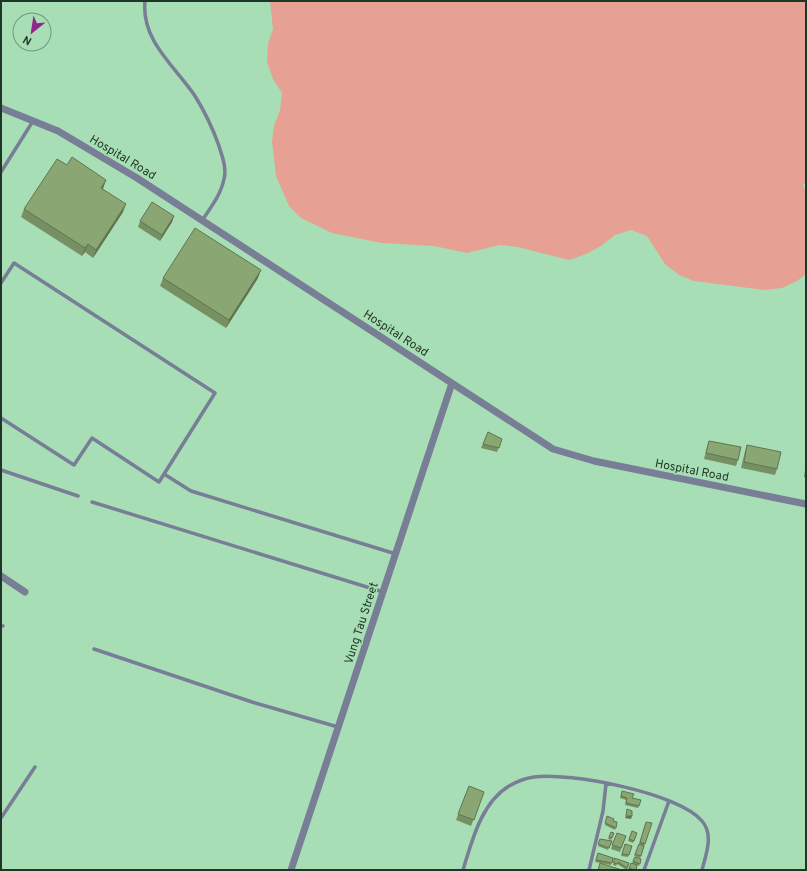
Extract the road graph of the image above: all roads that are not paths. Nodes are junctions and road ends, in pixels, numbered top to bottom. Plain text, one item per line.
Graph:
1 (145, 1) edge
2 (1, 108) edge
3 (33, 121) junction
4 (1, 172) edge
5 (203, 219) junction
6 (1, 283) edge
7 (452, 383) junction
8 (1, 418) edge
9 (1, 470) edge
10 (164, 474) junction
11 (78, 496) dead end
12 (92, 502) dead end
13 (806, 504) edge
14 (396, 554) junction
15 (1, 576) edge
16 (25, 592) dead end
17 (383, 592) junction
18 (94, 649) dead end
19 (338, 727) junction
20 (35, 767) dead end
21 (606, 784) junction
22 (669, 801) junction
23 (1, 818) edge
24 (291, 870) edge
25 (463, 870) edge
26 (588, 870) edge
27 (644, 870) edge
28 (702, 870) edge

1 - 5 lane
2 - 3 street, Hospital Road
3 - 4 lane
3 - 5 street, Hospital Road
5 - 7 street, Hospital Road
6 - 10 lane
7 - 13 street, Hospital Road
7 - 14 street, Vung Tau Street
8 - 10 lane
9 - 11 lane
10 - 14 lane
12 - 17 lane
14 - 17 street, Vung Tau Street
15 - 16 street
17 - 19 street, Vung Tau Street
18 - 19 lane
19 - 24 street, Vung Tau Street
20 - 23 lane
21 - 22 lane
21 - 25 lane
21 - 26 lane
22 - 27 lane
22 - 28 lane

